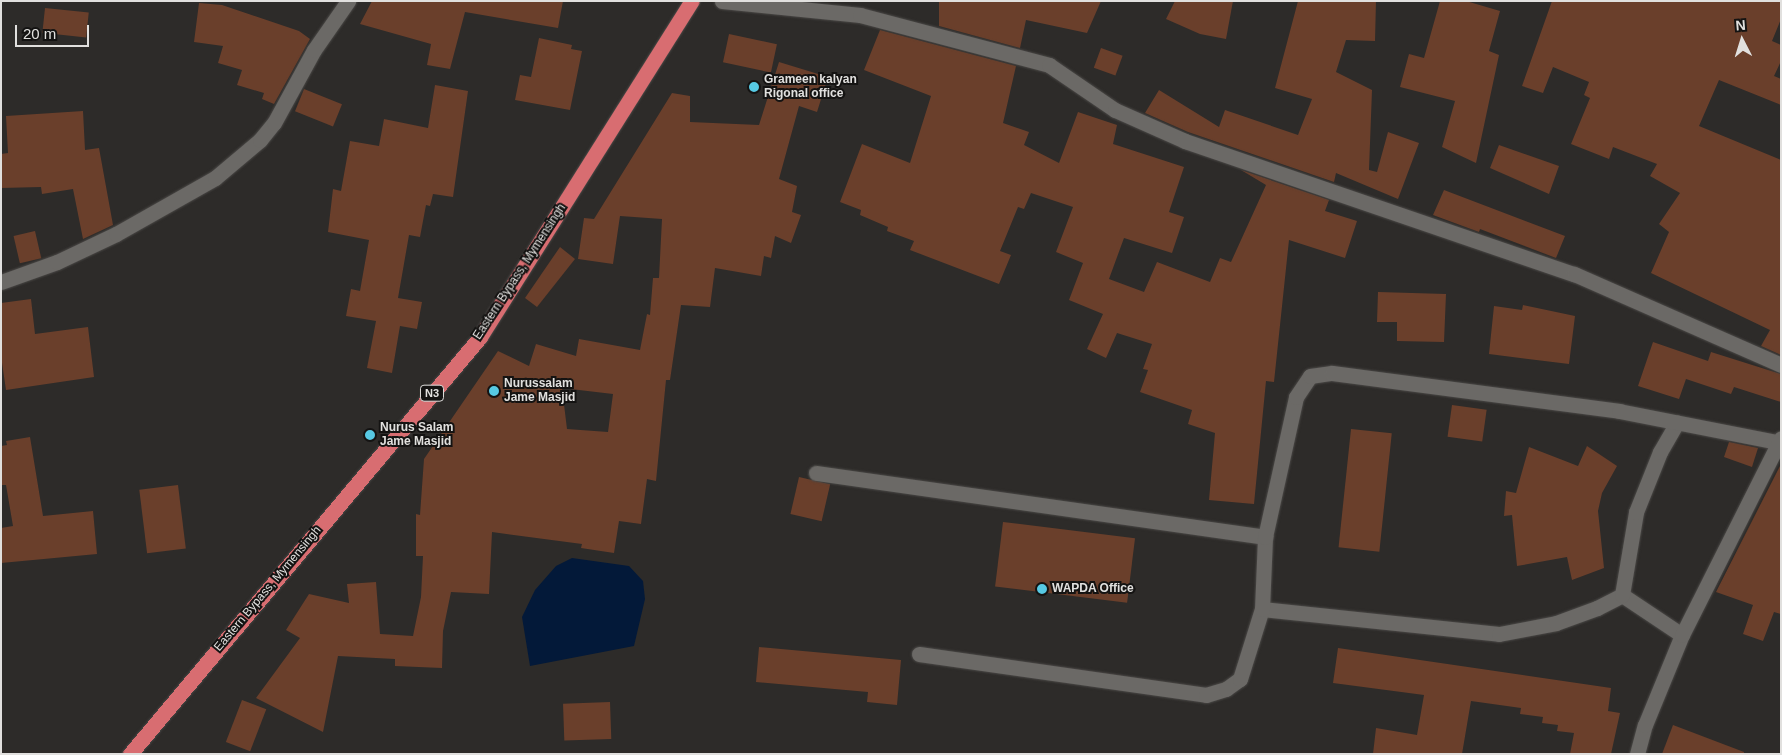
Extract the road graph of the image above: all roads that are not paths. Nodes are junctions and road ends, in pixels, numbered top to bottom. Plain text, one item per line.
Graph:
1 (348, 1) edge
2 (692, 1) edge
3 (722, 1) edge
4 (1, 282) edge
5 (1781, 365) edge
6 (1677, 423) junction
7 (1779, 440) edge
8 (816, 473) dead end
9 (1265, 537) junction
10 (1622, 595) junction
11 (1262, 609) junction
12 (1682, 635) junction
13 (919, 654) dead end
14 (130, 754) edge
15 (1637, 754) edge

1 - 4 street
2 - 14 highway, Eastern Bypass, Mymensingh / N3
3 - 5 street
6 - 7 street
6 - 9 street
6 - 10 street
7 - 12 street
8 - 9 street
9 - 11 street
10 - 11 street
10 - 12 street
11 - 13 street
12 - 15 street

